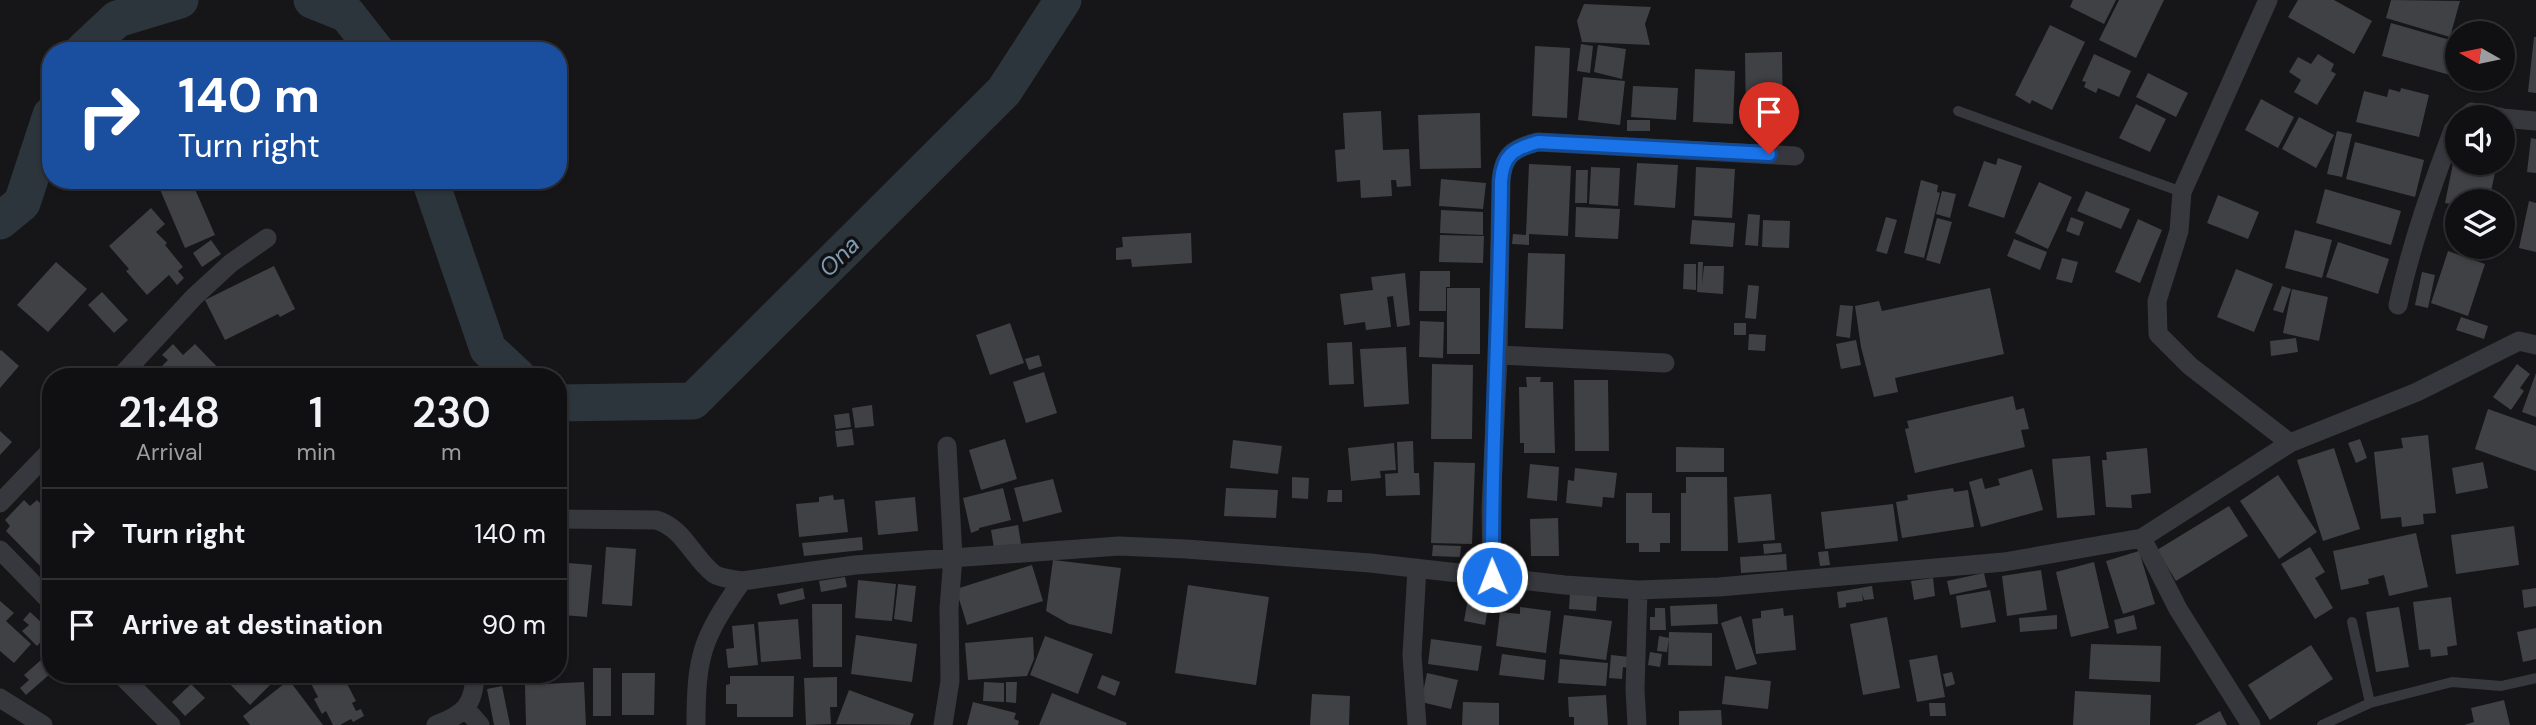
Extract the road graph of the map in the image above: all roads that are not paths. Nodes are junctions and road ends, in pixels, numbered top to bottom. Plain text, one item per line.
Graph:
1 (2268, 0) edge
2 (1958, 111) dead end
3 (2515, 119) edge
4 (2536, 121) edge
5 (2445, 151) edge
6 (1795, 156) dead end
7 (2182, 192) junction
8 (267, 238) dead end
9 (2398, 305) dead end
10 (2536, 345) edge
11 (1498, 355) junction
12 (1665, 363) dead end
13 (128, 368) edge
14 (2291, 443) junction
15 (947, 446) dead end
16 (42, 459) edge
17 (0, 503) edge
18 (567, 519) edge
19 (2142, 538) junction
20 (0, 550) edge
21 (953, 557) junction
22 (1417, 568) junction
23 (1492, 577) junction
24 (742, 581) junction
25 (1638, 590) junction
26 (42, 593) edge
27 (2352, 622) dead end
28 (2536, 678) edge
29 (129, 683) edge
30 (475, 683) edge
31 (0, 698) edge
32 (2370, 703) junction
33 (466, 709) junction
34 (43, 725) edge
35 (171, 725) edge
36 (436, 725) edge
37 (480, 725) edge
38 (696, 725) edge
39 (943, 725) edge
40 (1417, 725) edge
41 (1637, 725) edge
42 (2251, 725) edge
43 (2322, 725) edge

1 - 7 street
2 - 7 lane
3 - 4 street
5 - 9 street
6 - 11 street
7 - 14 street
8 - 13 street
10 - 14 street
11 - 12 street
11 - 23 street
14 - 19 street
15 - 21 street
16 - 17 street
18 - 24 street
19 - 25 street
19 - 42 street
20 - 26 street
21 - 22 street
21 - 24 street
21 - 39 street
22 - 23 street
22 - 40 street
23 - 25 street
24 - 38 street
25 - 41 street
27 - 32 lane
28 - 32 lane
29 - 35 street
30 - 33 street
31 - 34 street
32 - 43 lane
33 - 36 street
33 - 37 street

